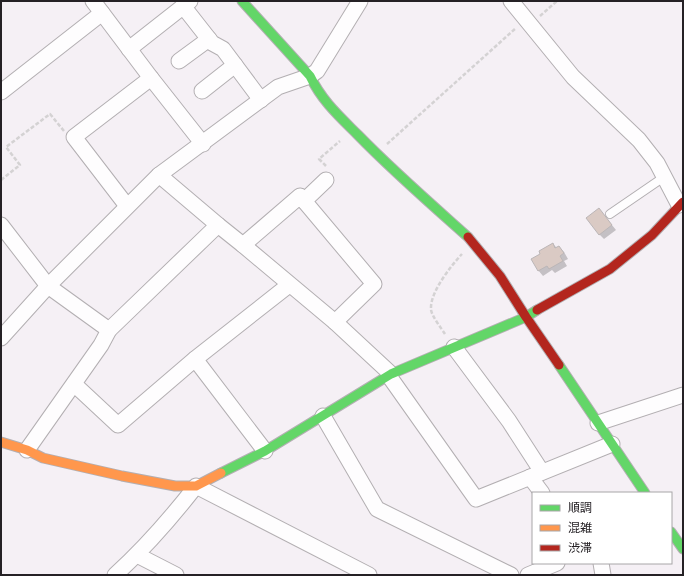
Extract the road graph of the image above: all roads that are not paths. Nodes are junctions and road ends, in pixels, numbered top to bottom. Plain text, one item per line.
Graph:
1 (242, 1) edge
2 (360, 1) edge
3 (511, 1) edge
4 (187, 4) edge
5 (97, 7) edge
6 (209, 39) junction
7 (129, 48) junction
8 (179, 61) dead end
9 (235, 65) junction
10 (310, 76) junction
11 (151, 78) junction
12 (202, 91) dead end
13 (1, 92) edge
14 (262, 100) junction
15 (203, 144) junction
16 (326, 174) road end
17 (160, 175) junction
18 (664, 177) junction
19 (304, 201) junction
20 (681, 204) edge
21 (127, 206) junction
22 (610, 214) dead end
23 (1, 225) edge
24 (218, 225) junction
25 (243, 245) junction
26 (289, 285) junction
27 (48, 286) junction
28 (526, 318) junction
29 (335, 322) junction
30 (109, 330) junction
31 (1, 338) edge
32 (454, 347) junction
33 (195, 359) junction
34 (390, 375) junction
35 (74, 384) junction
36 (683, 395) edge
37 (322, 416) junction
38 (598, 423) junction
39 (1, 442) edge
40 (612, 444) junction
41 (27, 450) junction
42 (265, 451) junction
43 (536, 474) junction
44 (196, 486) junction
45 (542, 492) edge
46 (644, 492) edge
47 (672, 533) edge
48 (683, 549) edge
49 (137, 555) junction
50 (555, 564) edge
51 (600, 564) edge
52 (115, 575) edge
53 (173, 575) edge
54 (369, 575) edge
55 (511, 575) edge
56 (528, 575) edge
57 (603, 575) edge

1 - 10 street
2 - 10 street
3 - 18 street
4 - 6 street
4 - 7 street
5 - 7 street
5 - 13 street
6 - 8 street
6 - 9 street
7 - 11 street
9 - 12 street
9 - 14 street
10 - 14 street
10 - 28 street
11 - 15 street
11 - 21 street
14 - 15 street
15 - 17 street
16 - 19 street
17 - 21 street
17 - 24 street
18 - 20 street
18 - 22 lane
19 - 25 street
19 - 29 street
20 - 28 street
21 - 27 street
23 - 27 street
24 - 25 street
24 - 30 street
25 - 26 street
26 - 29 street
26 - 33 street
27 - 30 street
27 - 31 street
28 - 32 street
28 - 38 street
29 - 34 street
30 - 35 street
32 - 34 street
32 - 43 street
33 - 35 street
33 - 42 street
34 - 37 street
34 - 43 street
35 - 41 street
36 - 38 street
37 - 42 street
37 - 55 street
38 - 40 street
39 - 41 street
40 - 43 street
40 - 46 street
41 - 44 street
42 - 44 street
43 - 45 street
44 - 49 street
44 - 54 street
47 - 48 street
49 - 52 street
49 - 53 street
50 - 56 street
51 - 57 street

